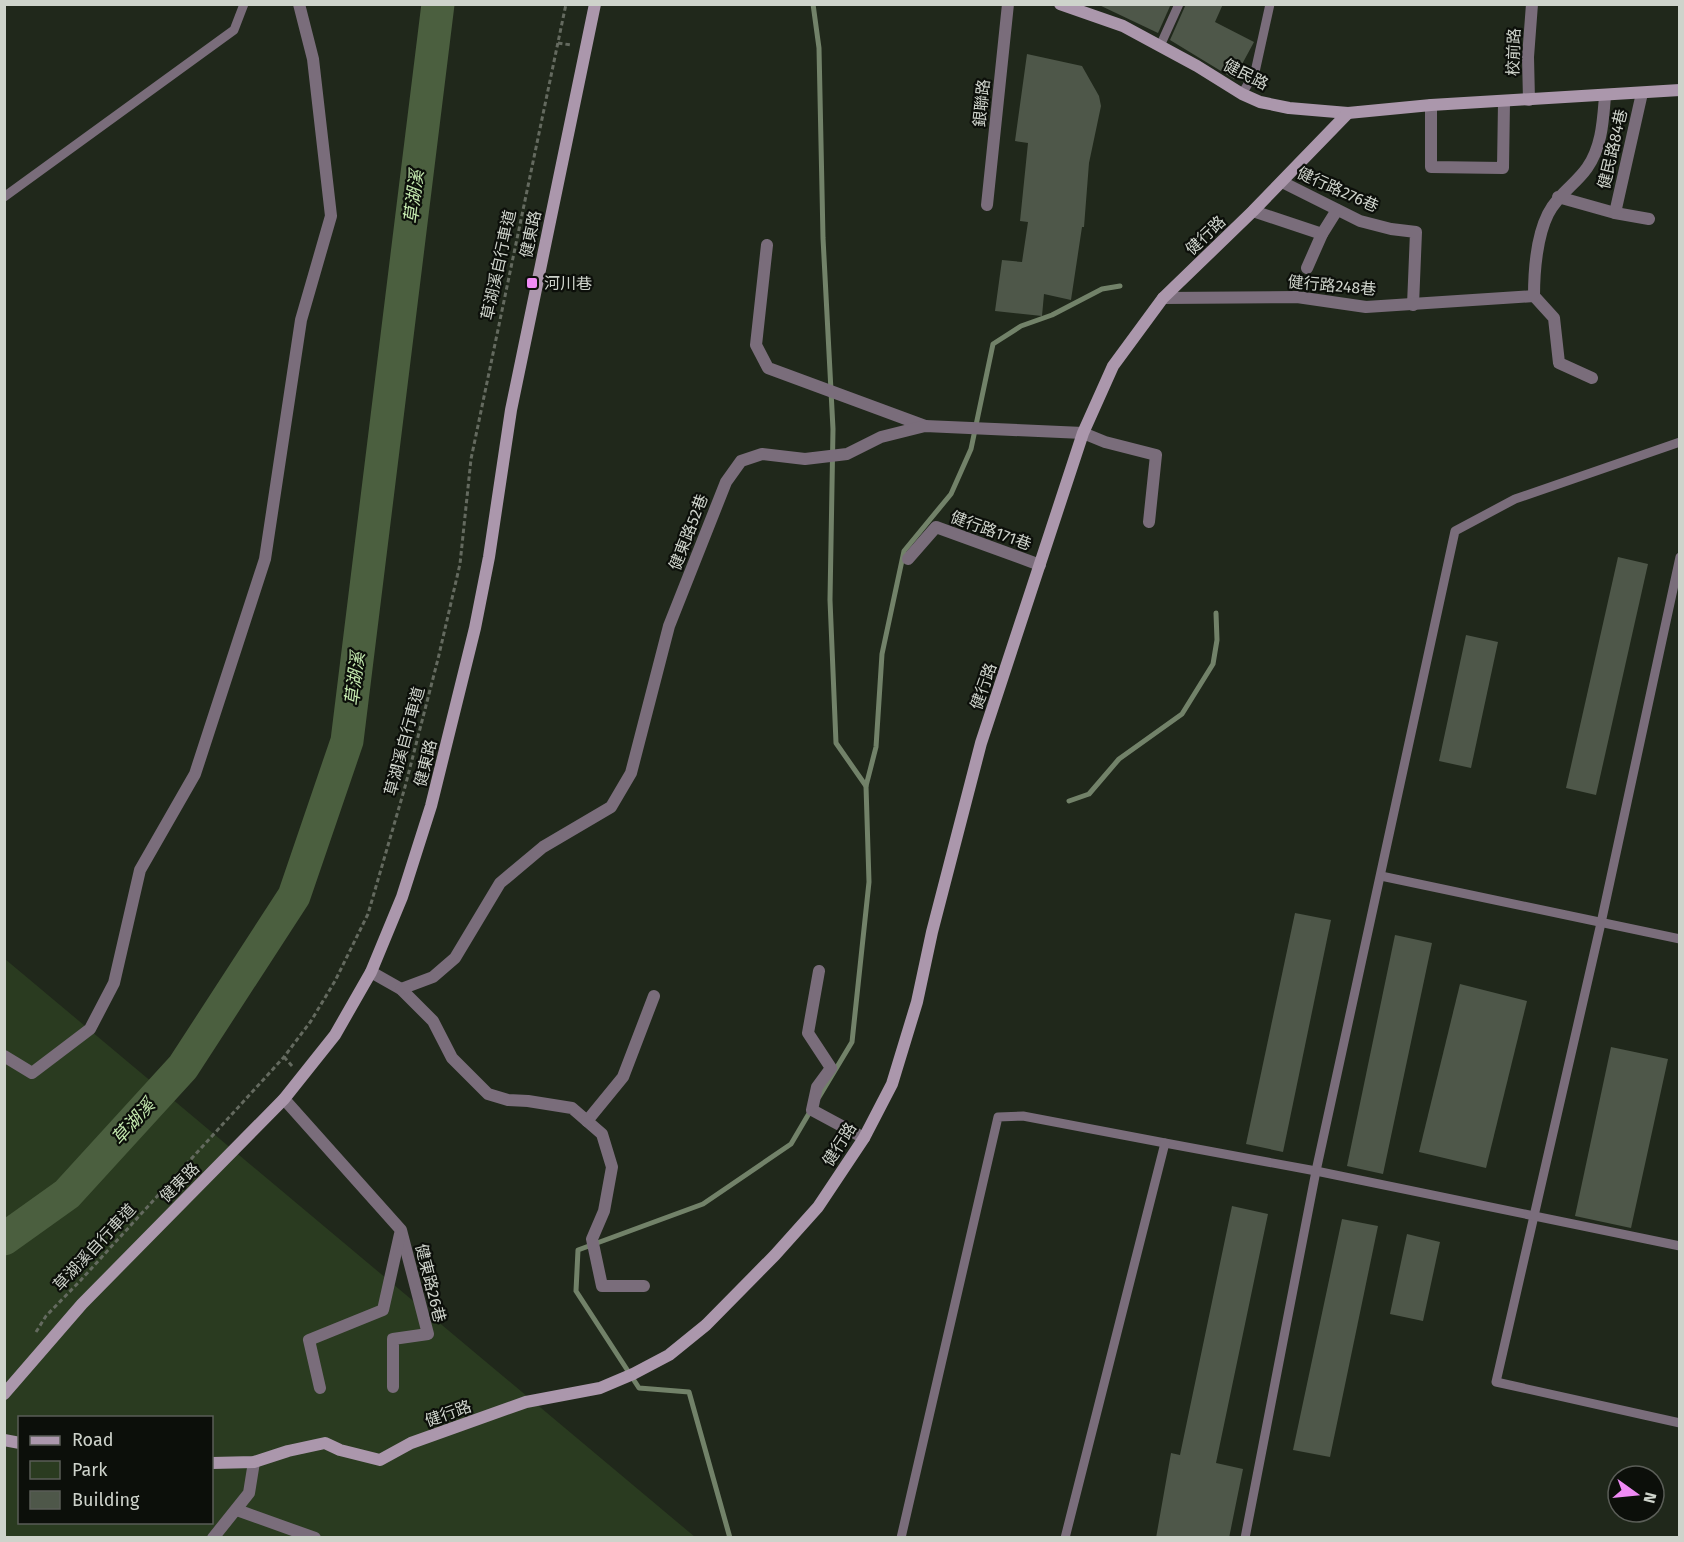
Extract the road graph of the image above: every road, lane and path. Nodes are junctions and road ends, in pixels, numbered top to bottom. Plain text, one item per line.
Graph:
1 (244, 4) edge
2 (299, 4) edge
3 (566, 4) edge
4 (595, 4) edge
5 (1008, 4) edge
6 (1060, 4) edge
7 (1179, 4) edge
8 (1270, 4) edge
9 (1532, 4) edge
10 (1160, 46) junction
11 (1680, 90) edge
12 (1642, 93) junction
13 (1242, 94) junction
14 (1605, 96) junction
15 (1529, 100) junction
16 (1504, 102) junction
17 (1431, 105) junction
18 (1348, 113) junction
19 (1282, 182) junction
20 (4, 197) edge
21 (1558, 197) junction
22 (987, 205) dead end
23 (1337, 210) junction
24 (1253, 211) junction
25 (1615, 213) junction
26 (1649, 219) dead end
27 (1322, 234) junction
28 (767, 245) dead end
29 (1307, 268) dead end
30 (1534, 296) junction
31 (1163, 298) junction
32 (1413, 304) junction
33 (1592, 378) dead end
34 (925, 426) junction
35 (1083, 433) junction
36 (1680, 442) edge
37 (1149, 522) dead end
38 (1680, 557) edge
39 (908, 559) dead end
40 (1041, 565) junction
41 (1381, 876) junction
42 (1601, 922) junction
43 (1680, 939) edge
44 (819, 971) dead end
45 (371, 972) junction
46 (401, 989) junction
47 (654, 996) dead end
48 (4, 1056) edge
49 (284, 1099) junction
50 (587, 1121) junction
51 (864, 1138) junction
52 (1165, 1143) junction
53 (1316, 1172) junction
54 (1534, 1217) junction
55 (400, 1230) junction
56 (1680, 1246) edge
57 (644, 1287) dead end
58 (32, 1338) dead end
59 (393, 1387) dead end
60 (320, 1388) dead end
61 (4, 1394) edge
62 (1680, 1424) edge
63 (254, 1462) junction
64 (213, 1463) edge
65 (237, 1510) junction
66 (213, 1538) edge
67 (315, 1538) edge
68 (901, 1538) edge
69 (1065, 1538) edge
70 (1245, 1538) edge

1 - 20 lane
2 - 48 street
3 - 58 path, 草湖溪自行車道
4 - 45 street, 健東路
5 - 22 street, 銀聯路
6 - 10 street, 健民路
7 - 10 lane
8 - 13 lane
9 - 15 street, 校前路
10 - 13 street, 健民路
11 - 12 street, 健民路
12 - 14 street, 健民路
12 - 25 street, 健民路84巷
13 - 18 street, 健民路
14 - 15 street, 健民路
14 - 21 street
15 - 16 street, 健民路
16 - 17 street, 健民路
16 - 17 street
17 - 18 street, 健民路
18 - 19 street, 健行路
19 - 23 street, 健行路276巷
19 - 24 street, 健行路
21 - 25 street
21 - 30 street
23 - 27 street
23 - 32 street, 健行路276巷
24 - 27 street
24 - 31 street, 健行路
25 - 26 street
27 - 29 street
28 - 34 street
30 - 32 street, 健行路248巷
30 - 33 street
31 - 32 street, 健行路248巷
31 - 35 street, 健行路
34 - 35 street
34 - 46 street, 健東路52巷
35 - 37 street
35 - 40 street, 健行路
36 - 41 lane
38 - 42 lane
39 - 40 street, 健行路171巷
40 - 51 street, 健行路
41 - 42 lane
41 - 53 lane
42 - 43 lane
42 - 54 lane
44 - 51 street
45 - 46 street
45 - 49 street, 健東路
46 - 50 street
47 - 50 street
49 - 55 street, 健東路26巷
49 - 61 street, 健東路
50 - 57 street
51 - 63 street, 健行路
52 - 53 lane
52 - 68 lane
52 - 69 lane
53 - 54 lane
53 - 70 lane
54 - 56 lane
54 - 62 lane
55 - 59 street, 健東路26巷
55 - 60 street, 健東路26巷
63 - 64 street, 健行路
63 - 65 street
65 - 66 street
65 - 67 street

